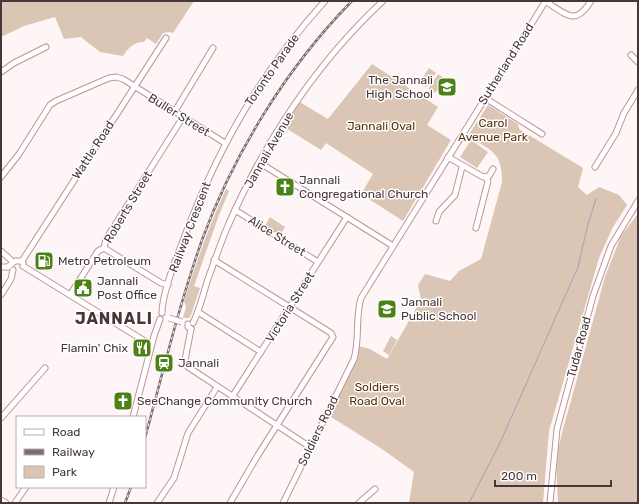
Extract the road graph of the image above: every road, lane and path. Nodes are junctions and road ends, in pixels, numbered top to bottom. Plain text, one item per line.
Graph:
1 (325, 1) edge
2 (383, 1) edge
3 (545, 1) edge
4 (592, 1) edge
5 (166, 38) dead end
6 (46, 47) dead end
7 (214, 48) dead end
8 (631, 55) dead end
9 (638, 62) edge
10 (1, 72) edge
11 (134, 86) junction
12 (638, 90) edge
13 (485, 98) junction
14 (174, 112) junction
15 (183, 117) junction
16 (542, 134) dead end
17 (225, 143) junction
18 (448, 157) junction
19 (260, 163) junction
20 (462, 167) junction
21 (595, 167) dead end
22 (493, 169) dead end
23 (1, 177) edge
24 (486, 178) junction
25 (638, 201) edge
26 (235, 210) junction
27 (347, 218) junction
28 (436, 221) dead end
29 (476, 228) dead end
30 (393, 246) junction
31 (104, 248) junction
32 (1, 251) edge
33 (214, 260) junction
34 (13, 262) junction
35 (318, 262) junction
36 (22, 264) junction
37 (1, 267) edge
38 (8, 267) junction
39 (13, 270) junction
40 (168, 285) junction
41 (1, 295) edge
42 (70, 295) junction
43 (290, 307) junction
44 (198, 312) junction
45 (358, 312) joint
46 (164, 317) junction
47 (191, 325) junction
48 (152, 345) junction
49 (261, 352) junction
50 (45, 368) dead end
51 (217, 387) junction
52 (232, 397) junction
53 (133, 416) edge
54 (1, 418) edge
55 (277, 426) junction
56 (310, 447) junction
57 (25, 488) edge
58 (114, 488) edge
59 (374, 489) dead end
60 (1, 500) edge
61 (6, 503) edge
62 (14, 503) edge
63 (108, 503) edge
64 (157, 503) edge
65 (230, 503) edge
66 (283, 503) edge
67 (359, 503) edge
68 (550, 503) edge

1 - 17 street, Toronto Parade
2 - 19 street, Jannali Avenue
3 - 4 street
3 - 13 street, Sutherland Road
5 - 11 street, Wattle Road
6 - 10 street
7 - 14 street
8 - 9 street
11 - 14 street, Buller Street
11 - 23 street, Buller Street
11 - 36 street, Wattle Road
12 - 21 street
13 - 16 street
13 - 18 street, Sutherland Road
14 - 15 street, Buller Street
15 - 17 street, Buller Street
15 - 31 street, Roberts Street
17 - 40 street, Railway Crescent
18 - 20 street
18 - 30 street, Sutherland Road
19 - 26 street, Jannali Avenue
19 - 27 street
20 - 24 street
20 - 28 street
22 - 24 street
24 - 29 street
25 - 68 street, Tudar Road
26 - 33 street, Jannali Avenue
26 - 35 street, Alice Street
27 - 30 street
27 - 35 street, Victoria Street
30 - 45 street, Sutherland Road
31 - 40 street
31 - 42 street, Roberts Street
32 - 34 street
33 - 43 street
33 - 44 street, Jannali Avenue
34 - 36 street
34 - 38 street
35 - 43 street, Victoria Street
36 - 39 street
36 - 42 street
37 - 38 street
38 - 39 street
39 - 41 street
40 - 46 street, Railway Crescent
42 - 48 street
43 - 49 street, Victoria Street
43 - 55 street
44 - 47 street, Jannali Avenue
44 - 49 street
45 - 56 street, Soldiers Road
46 - 47 street, bridge
46 - 48 street, Railway Crescent
47 - 51 street, Jannali Avenue
48 - 53 street, Railway Crescent
49 - 52 street, Victoria Street
50 - 54 street
51 - 52 street
51 - 64 street
52 - 55 street
55 - 56 street
55 - 65 street
56 - 66 street, Soldiers Road
57 - 62 street
58 - 63 street
59 - 67 street
60 - 61 street

